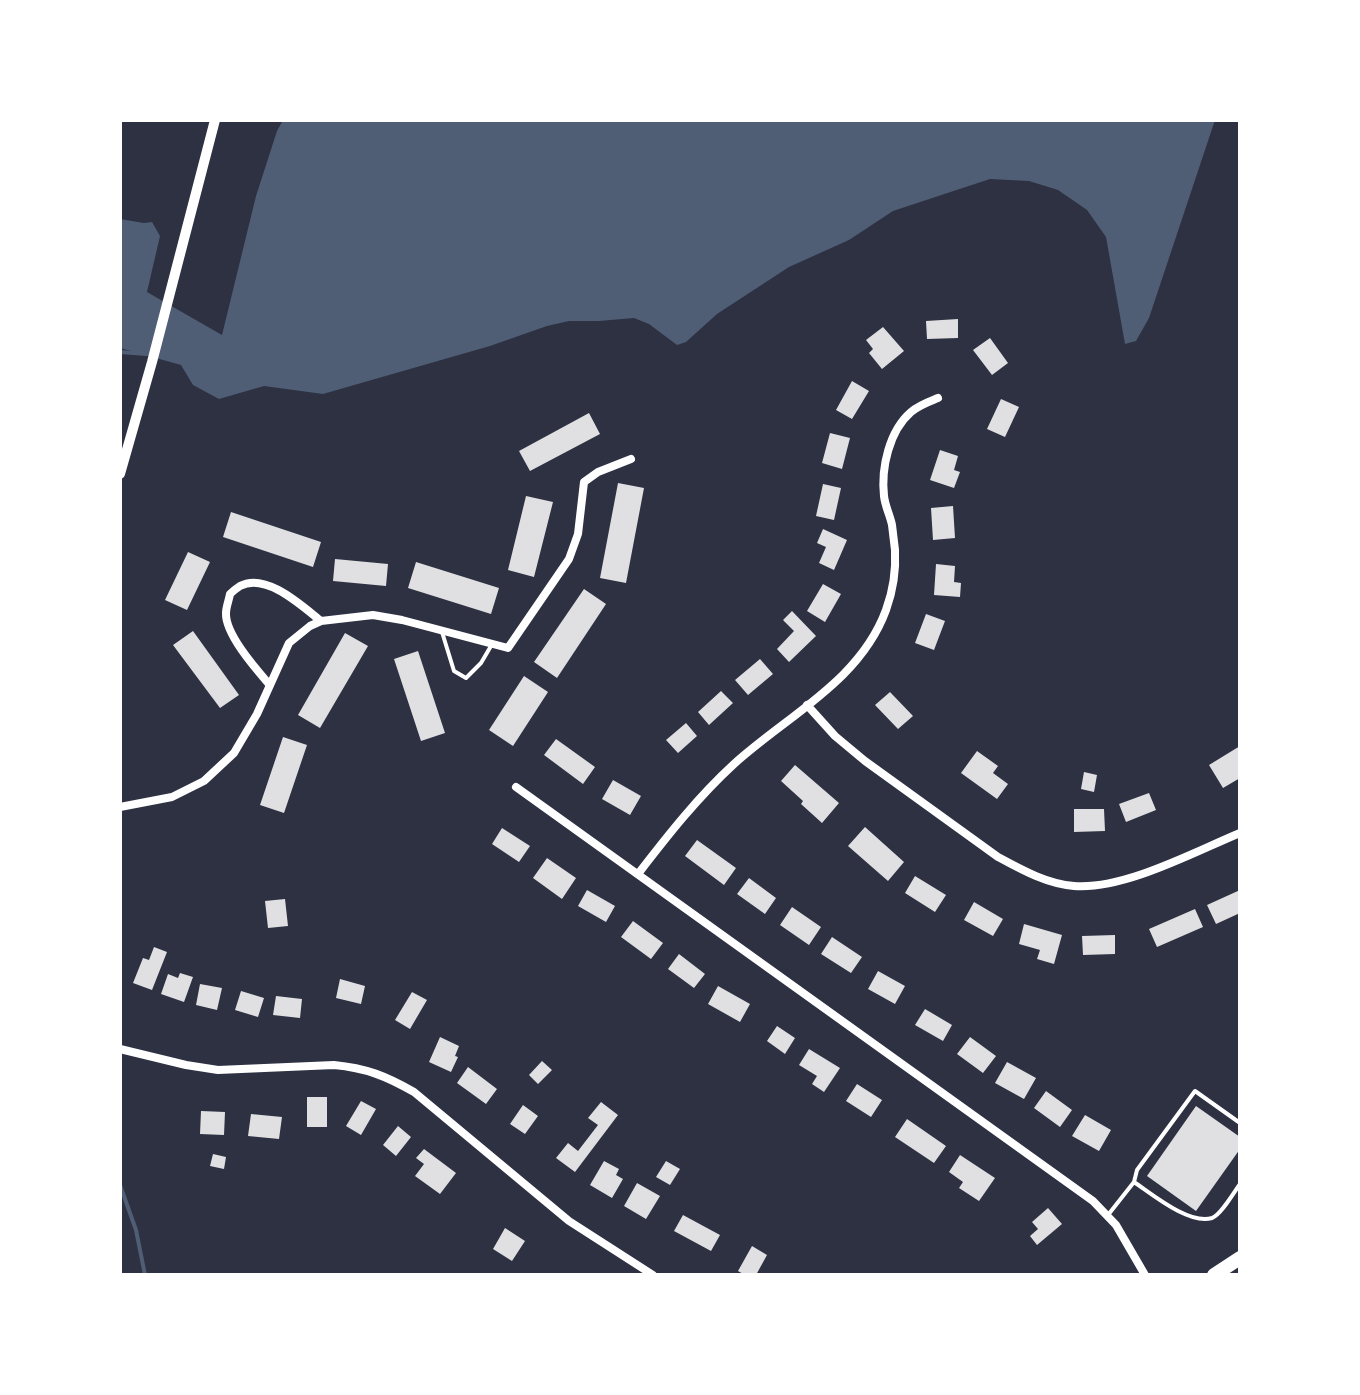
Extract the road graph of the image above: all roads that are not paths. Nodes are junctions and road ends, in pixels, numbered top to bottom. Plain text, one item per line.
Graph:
1 (215, 120) edge
2 (938, 398) dead end
3 (631, 459) dead end
4 (120, 474) edge
5 (321, 621) junction
6 (441, 630) junction
7 (492, 644) junction
8 (269, 684) junction
9 (807, 705) junction
10 (516, 787) dead end
11 (120, 807) edge
12 (1240, 833) edge
13 (638, 874) junction
14 (120, 1049) edge
15 (1240, 1123) edge
16 (1134, 1182) junction
17 (1240, 1184) edge
18 (1108, 1215) junction
19 (1240, 1258) edge
20 (653, 1275) edge
21 (1145, 1275) edge
22 (1214, 1275) edge

1 - 4 street
2 - 9 street
3 - 7 street
5 - 6 street
5 - 8 street
5 - 8 street
6 - 7 street
6 - 7 lane
8 - 11 street
9 - 12 street
9 - 13 street
10 - 13 street
13 - 18 street
14 - 20 street
15 - 16 lane
16 - 17 lane
16 - 18 lane
18 - 21 street
19 - 22 main road

